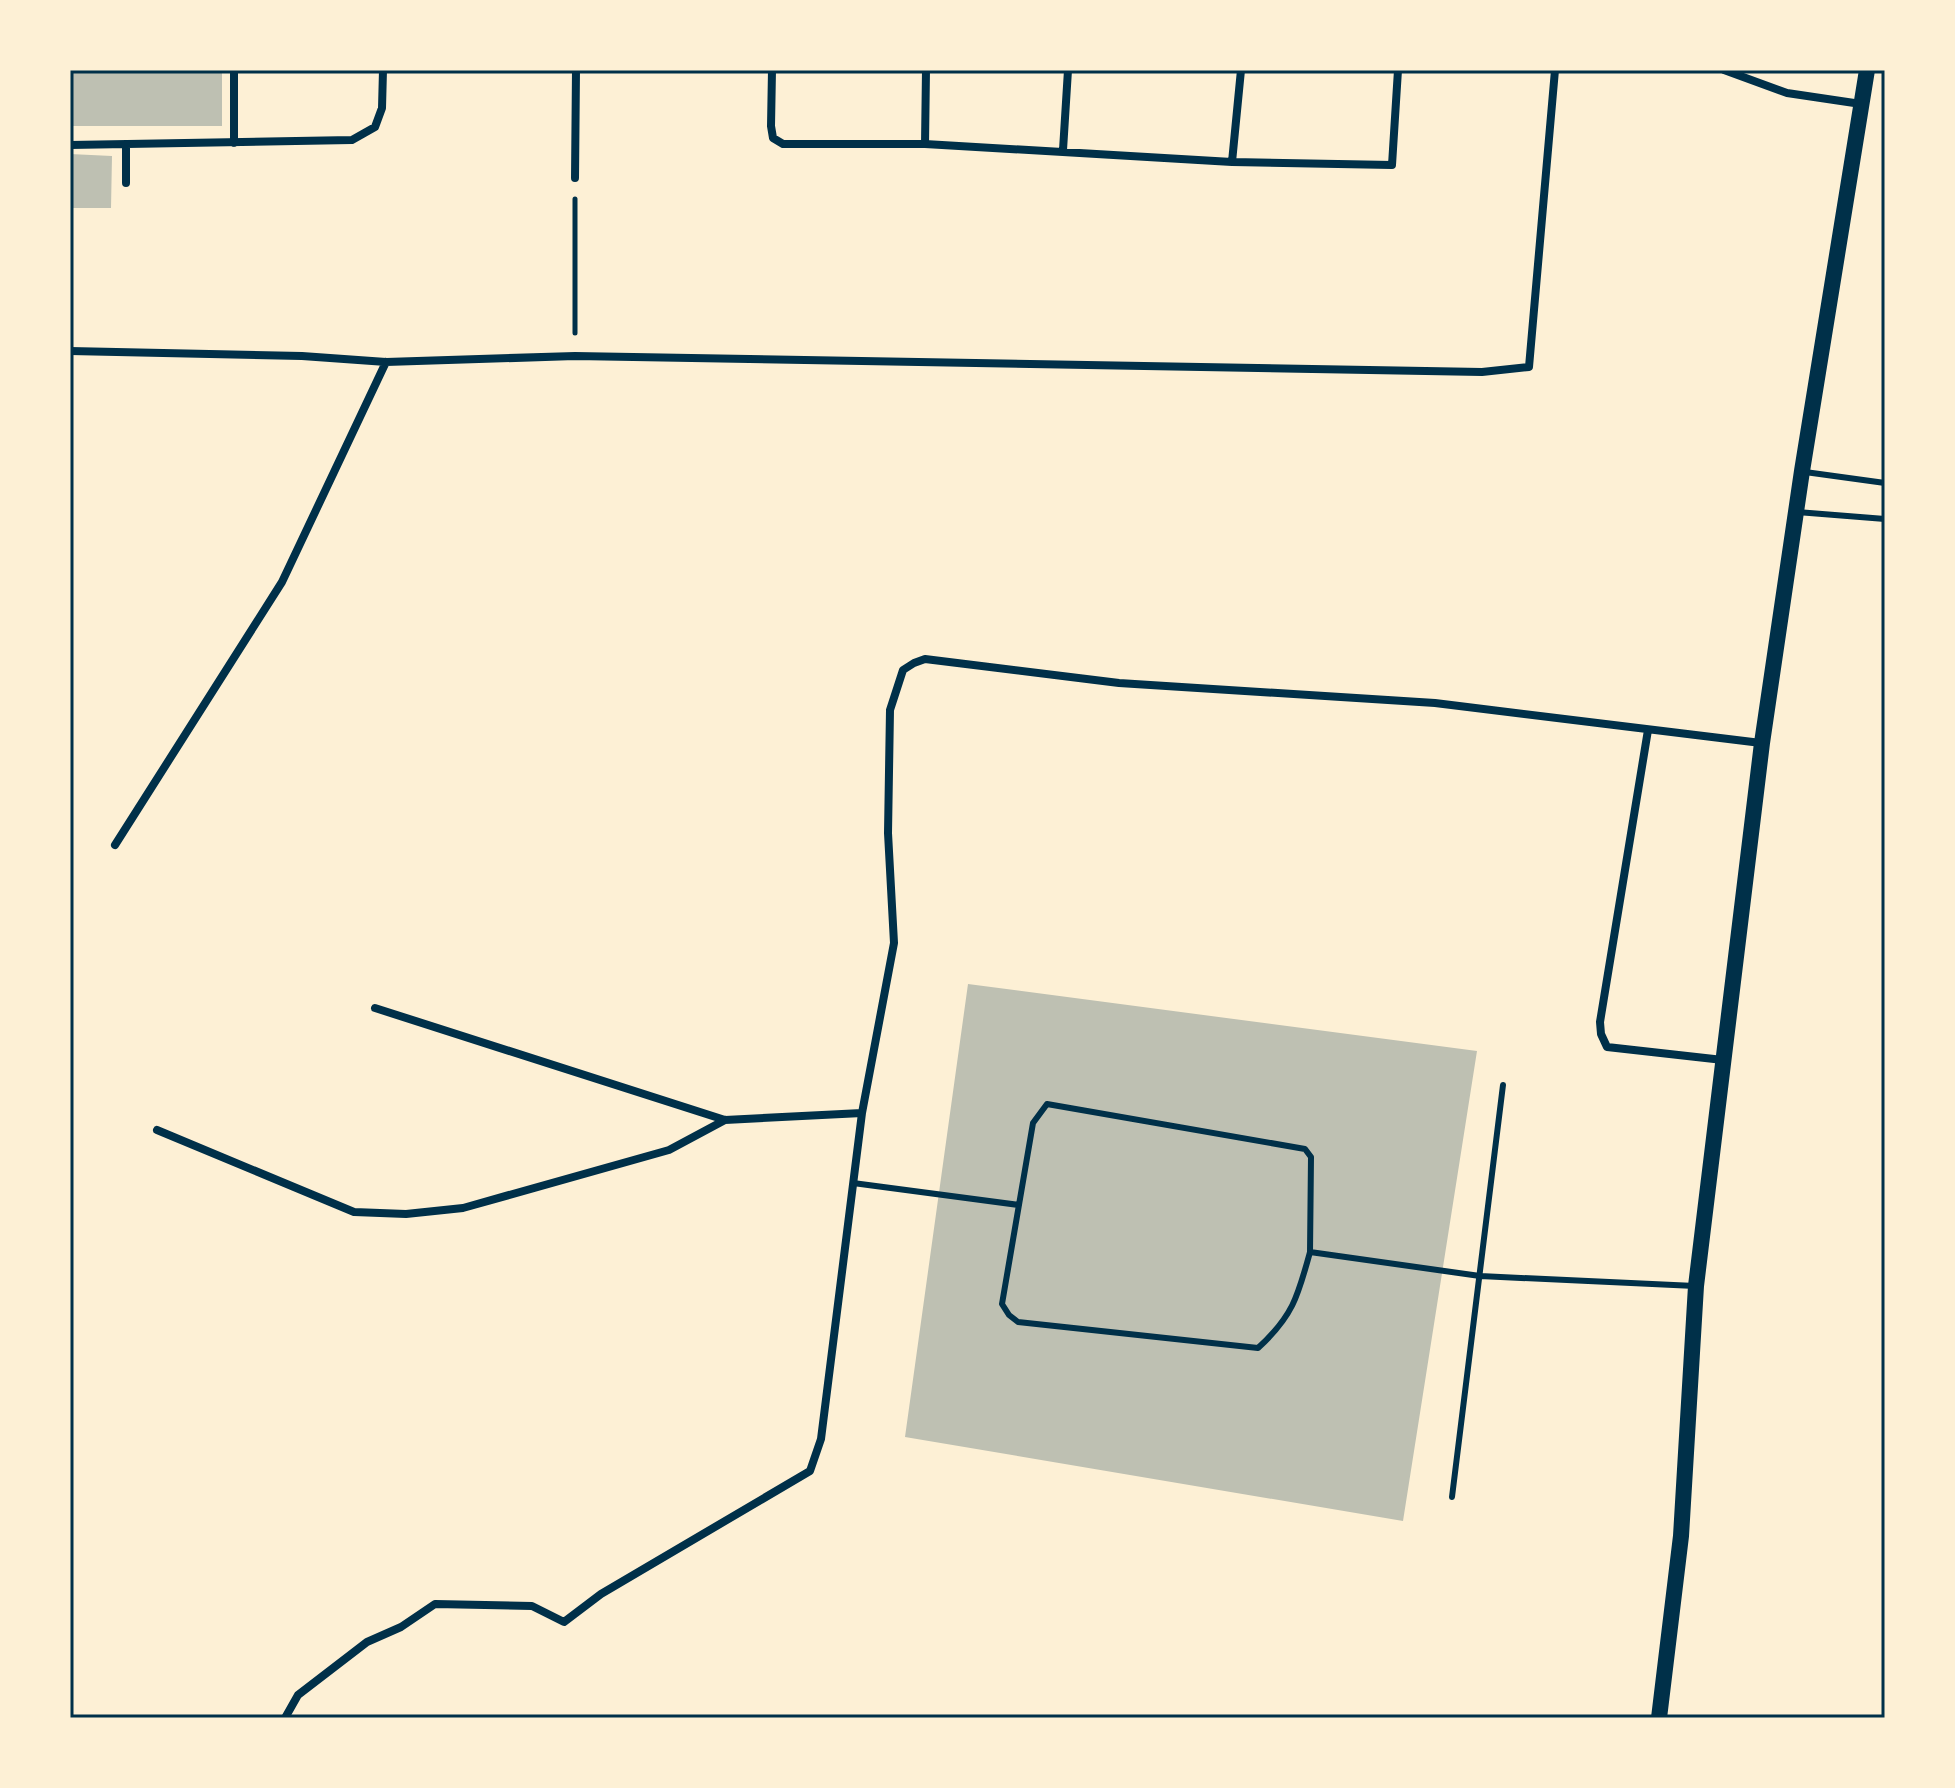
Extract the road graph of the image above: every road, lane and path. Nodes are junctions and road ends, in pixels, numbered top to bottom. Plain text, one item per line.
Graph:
1 (234, 70) edge
2 (383, 70) edge
3 (576, 70) edge
4 (772, 70) edge
5 (926, 70) edge
6 (1068, 70) edge
7 (1241, 70) edge
8 (1398, 70) edge
9 (1555, 70) edge
10 (1724, 70) edge
11 (1867, 70) edge
12 (1861, 104) junction
13 (234, 143) junction
14 (126, 144) junction
15 (925, 144) junction
16 (70, 145) edge
17 (1063, 150) junction
18 (1232, 162) junction
19 (575, 178) joint
20 (126, 183) dead end
21 (70, 351) edge
22 (575, 356) junction
23 (386, 362) junction
24 (1802, 471) junction
25 (1885, 483) edge
26 (1796, 512) junction
27 (1885, 519) edge
28 (1648, 730) junction
29 (1762, 743) junction
30 (115, 845) dead end
31 (375, 1008) dead end
32 (1724, 1060) junction
33 (1503, 1085) dead end
34 (862, 1113) junction
35 (725, 1120) junction
36 (157, 1130) dead end
37 (853, 1183) junction
38 (1019, 1205) junction
39 (1310, 1252) junction
40 (1480, 1276) junction
41 (1696, 1286) junction
42 (1452, 1497) dead end
43 (285, 1718) edge
44 (1659, 1718) edge

1 - 13 street
2 - 13 street
3 - 19 street
4 - 15 street
5 - 15 street
6 - 17 street
7 - 18 street
8 - 18 street
9 - 22 street
10 - 12 street
11 - 12 main road
12 - 24 main road
13 - 14 street
14 - 16 street
14 - 20 street
15 - 17 street
17 - 18 street
19 - 22 path
21 - 23 street
22 - 23 street
23 - 30 street
24 - 25 lane
24 - 26 main road
26 - 27 lane
26 - 29 main road
28 - 29 street
28 - 32 street
28 - 34 street
29 - 32 main road
31 - 35 street
32 - 41 main road
33 - 40 lane
34 - 35 street
34 - 37 street
35 - 36 street
37 - 38 lane
37 - 43 street
38 - 39 lane
38 - 39 lane
39 - 40 lane
40 - 41 lane
40 - 42 lane
41 - 44 main road

